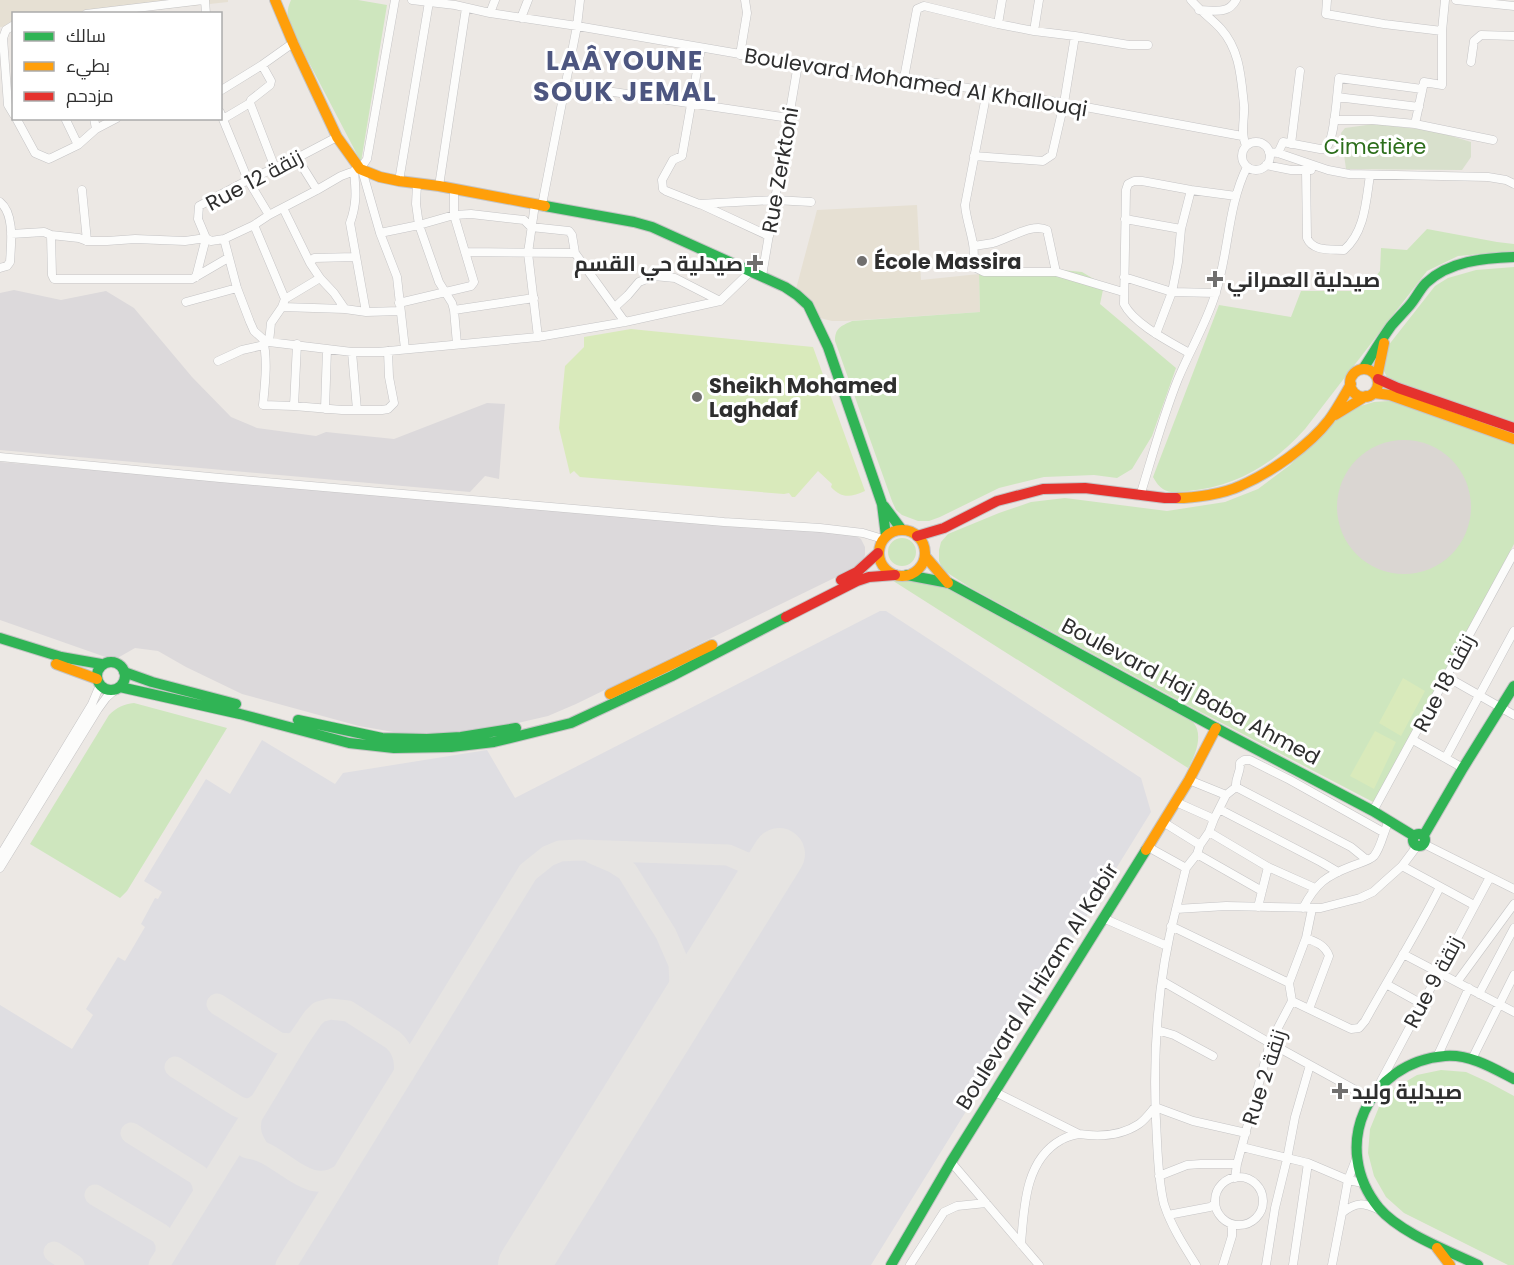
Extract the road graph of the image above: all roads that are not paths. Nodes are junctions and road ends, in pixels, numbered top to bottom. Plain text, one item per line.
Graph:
1 (204, 0) edge
2 (394, 0) edge
3 (412, 0) edge
4 (495, 0) edge
5 (528, 0) edge
6 (580, 0) edge
7 (745, 0) edge
8 (1002, 0) edge
9 (1039, 0) edge
10 (1190, 0) edge
11 (1236, 0) edge
12 (1327, 0) edge
13 (1444, 0) edge
14 (1456, 0) edge
15 (278, 2) edge
16 (429, 2) junction
17 (455, 2) edge
18 (172, 3) junction
19 (1514, 6) edge
20 (466, 8) junction
21 (1199, 9) junction
22 (114, 12) edge
23 (173, 12) edge
24 (490, 13) junction
25 (521, 18) junction
26 (998, 24) junction
27 (12, 26) edge
28 (577, 26) junction
29 (1034, 31) junction
30 (1442, 31) junction
31 (1076, 36) junction
32 (1514, 36) edge
33 (292, 43) junction
34 (1148, 45) dead end
35 (701, 48) junction
36 (740, 55) junction
37 (1471, 62) dead end
38 (798, 64) junction
39 (262, 65) junction
40 (1300, 71) dead end
41 (904, 78) junction
42 (566, 85) junction
43 (1422, 88) junction
44 (222, 90) edge
45 (987, 91) junction
46 (11, 94) edge
47 (1336, 97) junction
48 (250, 103) junction
49 (1065, 103) junction
50 (692, 104) junction
51 (1419, 107) junction
52 (12, 112) edge
53 (222, 115) edge
54 (789, 118) junction
55 (17, 120) edge
56 (65, 120) edge
57 (94, 120) edge
58 (113, 120) edge
59 (1334, 120) junction
60 (1415, 124) junction
61 (96, 129) junction
62 (1242, 136) junction
63 (337, 137) junction
64 (1493, 140) dead end
65 (1291, 144) junction
66 (78, 145) junction
67 (1246, 146) junction
68 (1269, 152) junction
69 (1278, 153) junction
70 (974, 156) junction
71 (297, 158) junction
72 (1266, 165) junction
73 (1247, 167) junction
74 (275, 168) junction
75 (359, 170) junction
76 (1306, 170) junction
77 (1328, 170) junction
78 (1370, 175) junction
79 (248, 180) junction
80 (399, 181) junction
81 (417, 184) junction
82 (1514, 184) edge
83 (439, 186) junction
84 (454, 189) junction
85 (82, 190) dead end
86 (317, 190) junction
87 (1191, 190) junction
88 (1236, 196) junction
89 (775, 200) junction
90 (0, 202) edge
91 (811, 202) dead end
92 (538, 204) junction
93 (699, 204) junction
94 (282, 208) junction
95 (269, 215) junction
96 (454, 215) junction
97 (1125, 219) junction
98 (254, 225) junction
99 (419, 225) junction
100 (531, 227) junction
101 (1180, 229) junction
102 (381, 233) junction
103 (11, 234) junction
104 (51, 235) junction
105 (769, 236) junction
106 (206, 238) junction
107 (224, 239) junction
108 (87, 241) junction
109 (974, 246) junction
110 (465, 252) junction
111 (528, 253) junction
112 (575, 253) junction
113 (355, 257) junction
114 (1514, 257) edge
115 (228, 258) junction
116 (310, 263) junction
117 (0, 268) edge
118 (750, 272) junction
119 (1056, 272) junction
120 (762, 276) junction
121 (196, 277) junction
122 (1124, 277) junction
123 (320, 278) junction
124 (237, 288) junction
125 (1123, 292) junction
126 (1172, 292) junction
127 (446, 293) junction
128 (1216, 293) junction
129 (534, 298) junction
130 (720, 301) junction
131 (186, 302) dead end
132 (284, 303) junction
133 (399, 307) junction
134 (615, 307) junction
135 (345, 309) junction
136 (454, 310) junction
137 (366, 312) junction
138 (625, 322) junction
139 (1387, 333) junction
140 (1156, 334) junction
141 (538, 337) junction
142 (266, 342) junction
143 (297, 344) junction
144 (458, 344) junction
145 (327, 349) junction
146 (405, 349) junction
147 (388, 351) junction
148 (352, 352) junction
149 (1189, 353) junction
150 (218, 361) dead end
151 (1363, 369) junction
152 (1377, 378) junction
153 (1351, 384) junction
154 (1370, 394) junction
155 (294, 406) junction
156 (1438, 406) junction
157 (325, 409) junction
158 (357, 410) junction
159 (1329, 420) junction
160 (1514, 428) edge
161 (1514, 439) edge
162 (0, 457) edge
163 (1140, 495) junction
164 (882, 504) junction
165 (944, 528) junction
166 (902, 530) junction
167 (917, 536) junction
168 (882, 544) junction
169 (924, 554) junction
170 (1514, 554) edge
171 (1511, 564) edge
172 (895, 575) junction
173 (907, 575) junction
174 (949, 583) junction
175 (1514, 631) edge
176 (0, 638) edge
177 (0, 646) edge
178 (102, 664) junction
179 (124, 672) junction
180 (1447, 677) junction
181 (98, 682) junction
182 (1514, 686) edge
183 (118, 688) junction
184 (1479, 696) junction
185 (1500, 708) junction
186 (1514, 715) edge
187 (1216, 728) junction
188 (1413, 740) junction
189 (1446, 757) junction
190 (1463, 768) junction
191 (1189, 780) junction
192 (1236, 787) junction
193 (1226, 795) junction
194 (1176, 802) junction
195 (1219, 809) junction
196 (1373, 811) junction
197 (28, 817) junction
198 (1214, 819) junction
199 (1389, 821) junction
200 (1163, 822) junction
201 (1209, 832) junction
202 (1383, 832) junction
203 (1420, 840) junction
204 (1200, 845) junction
205 (1148, 847) junction
206 (1197, 854) junction
207 (0, 856) edge
208 (1367, 860) junction
209 (1402, 866) junction
210 (1268, 867) junction
211 (0, 868) edge
212 (1186, 868) junction
213 (1338, 873) junction
214 (1490, 877) junction
215 (1440, 887) junction
216 (1315, 888) junction
217 (1514, 889) edge
218 (1262, 891) junction
219 (1514, 904) edge
220 (1474, 906) junction
221 (1258, 907) junction
222 (1303, 908) junction
223 (1176, 909) junction
224 (1312, 909) junction
225 (1103, 918) junction
226 (1172, 926) junction
227 (1514, 928) edge
228 (1306, 938) junction
229 (1167, 946) junction
230 (1402, 954) junction
231 (1439, 972) junction
232 (1514, 975) edge
233 (1162, 981) junction
234 (1457, 982) junction
235 (1290, 983) junction
236 (1386, 984) junction
237 (1469, 988) junction
238 (1479, 994) junction
239 (1292, 1001) junction
240 (1422, 1004) junction
241 (1499, 1004) junction
242 (1308, 1009) junction
243 (1514, 1012) edge
244 (1157, 1030) junction
245 (1270, 1043) junction
246 (1213, 1056) dead end
247 (1437, 1057) junction
248 (1472, 1059) junction
249 (1310, 1065) junction
250 (1514, 1079) edge
251 (1378, 1088) junction
252 (994, 1092) junction
253 (1369, 1100) junction
254 (1155, 1107) junction
255 (1245, 1132) junction
256 (1079, 1134) junction
257 (1242, 1147) junction
258 (1356, 1157) junction
259 (1287, 1159) junction
260 (951, 1162) junction
261 (1308, 1163) junction
262 (1237, 1164) junction
263 (1159, 1176) junction
264 (1234, 1178) junction
265 (1348, 1180) junction
266 (1362, 1183) junction
267 (986, 1203) junction
268 (1215, 1204) junction
269 (1262, 1207) junction
270 (1275, 1208) junction
271 (1380, 1210) junction
272 (1342, 1213) junction
273 (1168, 1215) junction
274 (1232, 1225) junction
275 (1425, 1239) junction
276 (1021, 1244) junction
277 (891, 1265) edge
278 (910, 1265) edge
279 (1039, 1265) edge
280 (1196, 1265) edge
281 (1223, 1265) edge
282 (1266, 1265) edge
283 (1293, 1265) edge
284 (1332, 1265) edge
285 (1450, 1265) edge
286 (1478, 1265) edge

1 - 18 street
2 - 75 street
3 - 16 street, Boulevard Mohamed Al Khallouqi
4 - 24 street
5 - 25 street
6 - 28 street
7 - 36 street
8 - 26 street
9 - 29 street
10 - 21 street
11 - 21 street
12 - 30 street
13 - 30 street
14 - 19 street
15 - 33 main road
16 - 17 street, Boulevard Mohamed Al Khallouqi
16 - 80 street
17 - 20 street, Boulevard Mohamed Al Khallouqi
18 - 22 street
18 - 23 street
20 - 24 street, Boulevard Mohamed Al Khallouqi
20 - 83 street
21 - 62 street
24 - 25 street, Boulevard Mohamed Al Khallouqi
25 - 28 street, Boulevard Mohamed Al Khallouqi
26 - 29 street
26 - 41 street
27 - 46 street
28 - 35 street, Boulevard Mohamed Al Khallouqi
28 - 42 street
29 - 31 street
30 - 43 street
31 - 34 street
31 - 49 street
32 - 37 street
33 - 39 street
33 - 63 main road
35 - 36 street, Boulevard Mohamed Al Khallouqi
35 - 50 street
36 - 38 street, Boulevard Mohamed Al Khallouqi
38 - 41 street, Boulevard Mohamed Al Khallouqi
38 - 54 street, Rue Zerktoni
39 - 44 street
39 - 48 street
40 - 65 street
41 - 45 street, Boulevard Mohamed Al Khallouqi
42 - 50 street
42 - 92 street
43 - 47 street
43 - 51 street
45 - 49 street, Boulevard Mohamed Al Khallouqi
45 - 70 street
46 - 52 street
47 - 51 street
47 - 59 street
48 - 53 street
48 - 74 street
49 - 62 street, Boulevard Mohamed Al Khallouqi
49 - 70 street
50 - 54 street
50 - 93 street
51 - 60 street
53 - 79 street
54 - 89 street, Rue Zerktoni
55 - 66 street
56 - 66 street
57 - 61 street
58 - 61 street
59 - 60 street
59 - 65 street
60 - 64 street
61 - 66 street
62 - 67 street
63 - 71 street, Rue 12 زنقة
63 - 75 main road
65 - 69 street
67 - 68 street
67 - 73 street
68 - 69 street
68 - 72 street
69 - 77 street
70 - 109 street
71 - 74 street, Rue 12 زنقة
71 - 86 street
72 - 73 street
72 - 76 street
73 - 88 street
74 - 79 street, Rue 12 زنقة
75 - 80 main road
75 - 86 street
75 - 102 street
75 - 113 street
76 - 77 street
76 - 78 street
77 - 78 street
78 - 82 street
79 - 95 street
79 - 106 street, Rue 12 زنقة
80 - 81 main road
81 - 83 main road
81 - 99 street
83 - 84 main road
84 - 92 main road
84 - 96 street
85 - 108 street
86 - 94 street
87 - 88 street
87 - 97 street
87 - 101 street
88 - 128 street
89 - 91 street
89 - 93 street
89 - 105 street, Rue Zerktoni
90 - 103 street
92 - 100 street
92 - 118 main road
93 - 105 street
94 - 95 street
94 - 116 street
95 - 98 street
96 - 99 street
96 - 100 street
96 - 110 street
97 - 101 street
97 - 122 street
98 - 107 street
98 - 132 street
99 - 102 street
99 - 127 street
100 - 111 street
100 - 112 street
101 - 126 street
102 - 133 street
103 - 104 street
103 - 117 street
104 - 108 street
104 - 121 street
105 - 120 street, Rue Zerktoni
106 - 107 street
106 - 108 street
106 - 121 street
107 - 115 street
109 - 119 street
109 - 119 street
110 - 111 street
110 - 127 street
111 - 112 street
111 - 129 street
112 - 134 street
113 - 116 street
113 - 137 street
114 - 139 main road
115 - 121 street
115 - 124 street
116 - 123 street
118 - 120 main road
118 - 130 street
119 - 125 street
120 - 164 main road
122 - 125 street
122 - 126 street
123 - 132 street
123 - 135 street
124 - 131 street
124 - 142 street
125 - 140 street
126 - 128 street
126 - 140 street
127 - 133 street
127 - 136 street
128 - 149 street
129 - 136 street
129 - 141 street
130 - 134 street
130 - 138 street
132 - 135 street
132 - 142 street
133 - 137 street
133 - 146 street
134 - 138 street
135 - 137 street
136 - 144 street
138 - 141 street
139 - 151 main road
139 - 152 main road
140 - 149 street
141 - 144 street
142 - 143 street
142 - 150 street
142 - 155 street
143 - 145 street
143 - 155 street
144 - 146 street
145 - 148 street
145 - 157 street
146 - 147 street
147 - 148 street
147 - 158 street
148 - 158 street
149 - 163 street
151 - 152 main road
151 - 153 main road
152 - 154 main road
152 - 156 main road
153 - 154 main road
153 - 159 main road
154 - 156 main road
154 - 159 main road
155 - 157 street
156 - 160 main road
156 - 161 main road
157 - 158 street
159 - 163 main road
162 - 168 street
163 - 165 main road
164 - 166 main road
164 - 168 main road
165 - 167 main road
165 - 169 main road
166 - 167 main road
166 - 168 main road
167 - 169 main road
168 - 172 main road
168 - 179 main road
169 - 173 main road
169 - 174 main road
170 - 171 street, Rue 18 زنقة
171 - 180 street, Rue 18 زنقة
172 - 173 main road
172 - 183 main road
173 - 174 main road
174 - 187 main road, Boulevard Haj Baba Ahmed
175 - 184 street
176 - 178 main road
177 - 181 main road
178 - 179 main road
178 - 181 main road
179 - 183 main road
180 - 184 street
180 - 188 street, Rue 18 زنقة
181 - 183 main road
181 - 197 street
182 - 185 main road
183 - 197 street
184 - 185 street
184 - 189 street
185 - 186 street
185 - 190 main road
187 - 191 main road, Boulevard Al Hizam Al Kabir
187 - 196 main road, Boulevard Haj Baba Ahmed
188 - 189 street
188 - 196 street, Rue 18 زنقة
189 - 190 street
190 - 203 main road
191 - 193 street
191 - 194 main road, Boulevard Al Hizam Al Kabir
192 - 193 street
192 - 202 street
192 - 208 street
193 - 195 street
194 - 198 street
194 - 200 main road, Boulevard Al Hizam Al Kabir
195 - 198 street
195 - 213 street
196 - 199 main road, Boulevard Haj Baba Ahmed
197 - 207 street
197 - 211 street
198 - 201 street
199 - 202 street
199 - 203 main road, Boulevard Haj Baba Ahmed
200 - 204 street
200 - 205 main road, Boulevard Al Hizam Al Kabir
201 - 204 street
201 - 210 street
202 - 208 street
203 - 209 street
203 - 214 street, Boulevard Haj Baba Ahmed
204 - 206 street
205 - 212 street
205 - 225 main road, Boulevard Al Hizam Al Kabir
206 - 212 street
206 - 218 street
208 - 213 street
209 - 215 street
209 - 224 street
210 - 216 street
210 - 218 street
212 - 223 street
213 - 216 street
214 - 217 street, Boulevard Haj Baba Ahmed
214 - 220 street, Rue 9 زنقة
215 - 220 street
215 - 230 street
216 - 222 street
218 - 221 street
219 - 234 street
220 - 231 street, Rue 9 زنقة
221 - 222 street
221 - 223 street
222 - 224 street
223 - 226 street
224 - 228 street, Rue 2 زنقة
225 - 229 street
225 - 252 main road, Boulevard Al Hizam Al Kabir
226 - 229 street
226 - 235 street
227 - 238 street
228 - 235 street, Rue 2 زنقة
228 - 242 street
229 - 233 street
230 - 231 street
230 - 236 street
231 - 234 street
231 - 240 street, Rue 9 زنقة
232 - 241 street
233 - 244 street
233 - 245 street
234 - 237 street
235 - 239 street, Rue 2 زنقة
236 - 240 street
236 - 242 street
237 - 238 street
237 - 247 street
238 - 241 street
239 - 242 street
239 - 245 street, Rue 2 زنقة
240 - 251 street, Rue 9 زنقة
241 - 243 street
241 - 248 street
244 - 246 street
244 - 254 street
245 - 249 street
245 - 255 street, Rue 2 زنقة
247 - 248 main road
247 - 251 main road
248 - 250 main road
249 - 253 street
249 - 259 street
251 - 253 main road
252 - 256 street
252 - 260 main road, Boulevard Al Hizam Al Kabir
253 - 258 main road
254 - 255 street
254 - 256 street
254 - 263 street
255 - 257 street, Rue 2 زنقة
256 - 276 street
257 - 259 street
257 - 262 street, Rue 2 زنقة
258 - 265 street
258 - 266 main road
259 - 261 street
259 - 270 street
260 - 267 street
260 - 277 main road, Boulevard Al Hizam Al Kabir
261 - 265 street
261 - 283 street
262 - 263 street
262 - 264 street, Rue 2 زنقة
263 - 273 street
264 - 268 street
264 - 269 street
265 - 266 street
265 - 272 street
266 - 271 main road
267 - 276 street
267 - 278 street
268 - 273 street
268 - 274 street
269 - 270 street
269 - 274 street
270 - 282 street
271 - 272 street
271 - 275 main road
272 - 284 street
273 - 280 street
274 - 281 street
275 - 285 main road
275 - 286 main road
276 - 279 street

